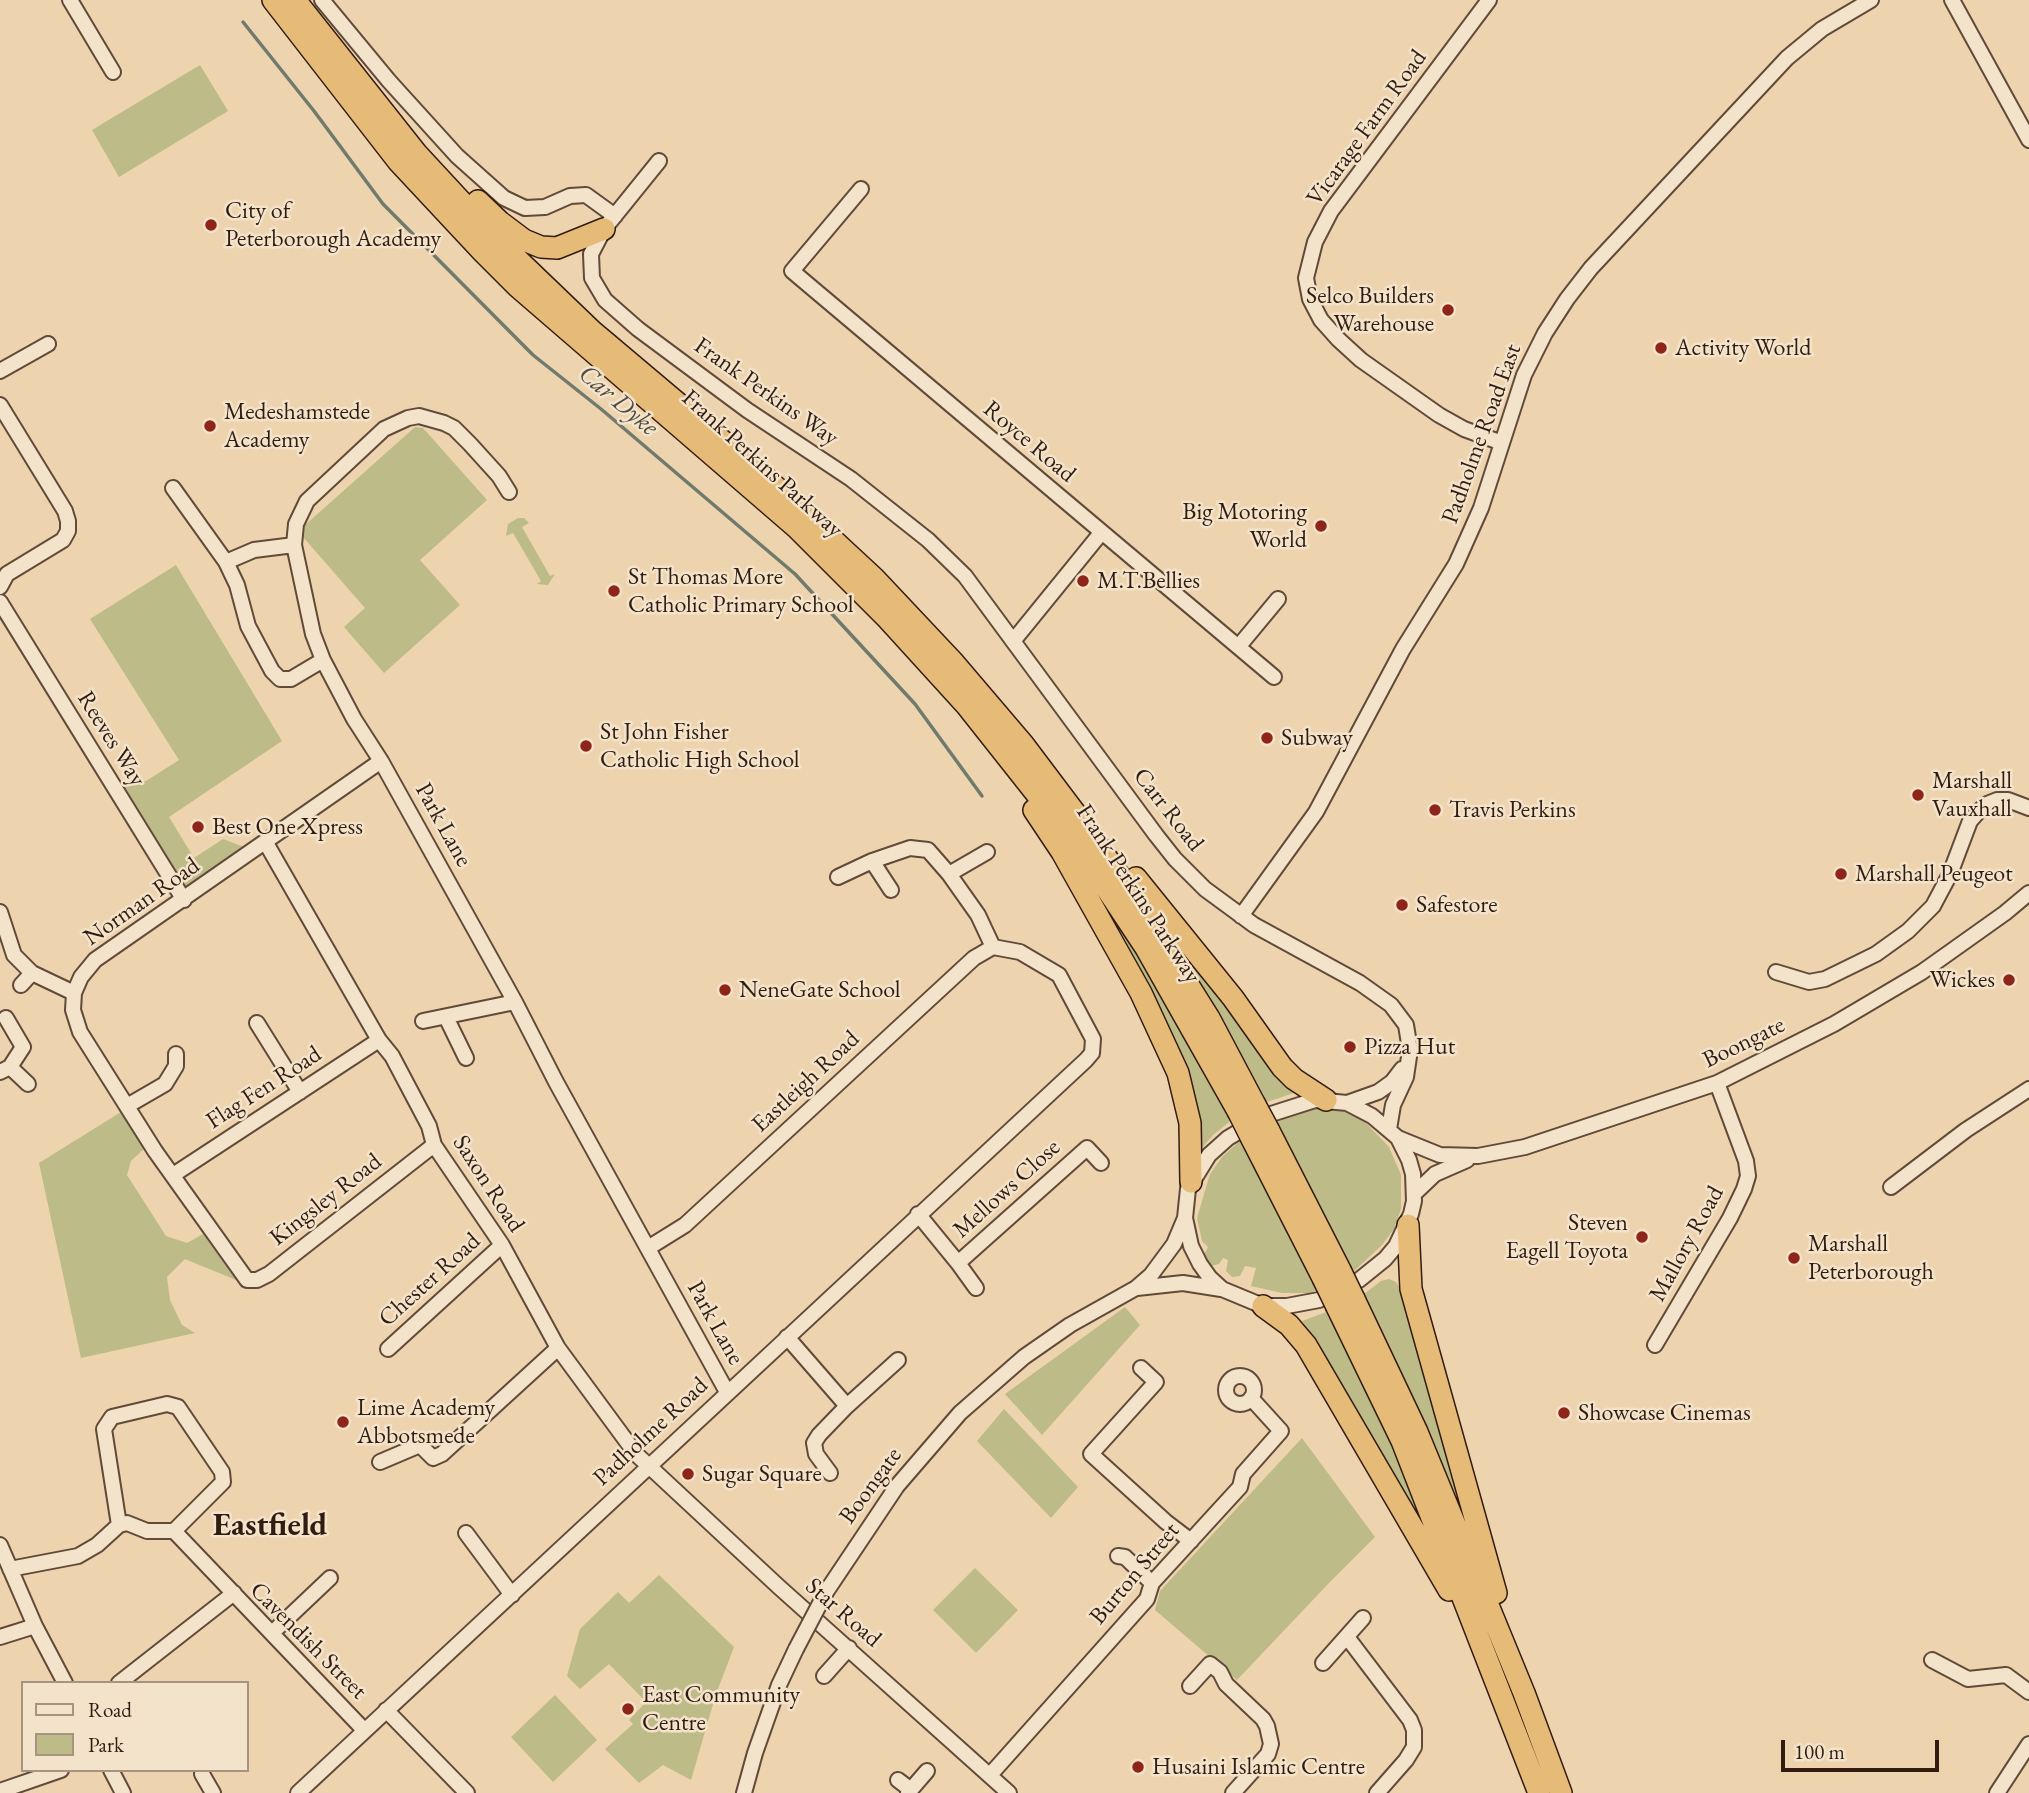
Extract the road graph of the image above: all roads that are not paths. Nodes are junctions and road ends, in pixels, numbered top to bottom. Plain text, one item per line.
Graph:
1 (70, 0) edge
2 (273, 0) edge
3 (295, 0) edge
4 (322, 0) edge
5 (1489, 0) edge
6 (1871, 0) edge
7 (1952, 0) edge
8 (342, 61) junction
9 (110, 67) dead end
10 (2029, 140) edge
11 (659, 161) dead end
12 (861, 189) dead end
13 (609, 222) junction
14 (48, 344) dead end
15 (0, 371) edge
16 (0, 405) edge
17 (1502, 443) junction
18 (173, 488) dead end
19 (509, 492) dead end
20 (1101, 533) junction
21 (294, 545) junction
22 (226, 562) junction
23 (0, 587) edge
24 (1278, 599) dead end
25 (0, 602) edge
26 (886, 617) junction
27 (1014, 640) junction
28 (1239, 646) junction
29 (323, 660) junction
30 (1274, 677) dead end
31 (381, 761) junction
32 (2029, 808) edge
33 (266, 843) junction
34 (987, 852) dead end
35 (872, 860) junction
36 (948, 874) junction
37 (838, 877) dead end
38 (1124, 885) junction
39 (891, 890) dead end
40 (2029, 892) edge
41 (184, 900) junction
42 (1136, 903) junction
43 (2029, 903) edge
44 (0, 912) edge
45 (2005, 913) junction
46 (1241, 916) junction
47 (993, 947) junction
48 (1776, 972) dead end
49 (32, 973) junction
50 (21, 986) dead end
51 (74, 993) junction
52 (515, 1002) junction
53 (446, 1017) junction
54 (6, 1018) dead end
55 (423, 1021) dead end
56 (257, 1023) dead end
57 (379, 1040) junction
58 (176, 1054) dead end
59 (466, 1058) dead end
60 (1407, 1062) junction
61 (5, 1069) edge
62 (1717, 1083) junction
63 (29, 1084) dead end
64 (2029, 1089) edge
65 (300, 1092) junction
66 (1336, 1101) junction
67 (127, 1106) junction
68 (1393, 1134) junction
69 (433, 1144) junction
70 (1478, 1156) junction
71 (1101, 1163) dead end
72 (173, 1175) junction
73 (1191, 1182) junction
74 (1891, 1187) dead end
75 (1414, 1194) junction
76 (918, 1214) junction
77 (1185, 1218) junction
78 (1408, 1225) junction
79 (502, 1245) junction
80 (648, 1248) junction
81 (958, 1263) junction
82 (976, 1288) dead end
83 (1136, 1288) junction
84 (1222, 1289) junction
85 (1346, 1303) junction
86 (1263, 1306) junction
87 (787, 1337) junction
88 (1655, 1345) dead end
89 (558, 1348) junction
90 (388, 1349) dead end
91 (898, 1360) dead end
92 (1141, 1368) dead end
93 (727, 1392) junction
94 (1251, 1398) dead end
95 (848, 1406) junction
96 (380, 1462) dead end
97 (648, 1467) junction
98 (830, 1473) dead end
99 (119, 1525) junction
100 (174, 1531) junction
101 (466, 1533) dead end
102 (1191, 1542) junction
103 (0, 1545) edge
104 (1118, 1556) dead end
105 (10, 1570) junction
106 (330, 1578) dead end
107 (1152, 1583) junction
108 (234, 1593) junction
109 (512, 1595) junction
110 (1363, 1618) dead end
111 (35, 1626) junction
112 (272, 1633) junction
113 (0, 1637) edge
114 (1347, 1637) junction
115 (849, 1648) junction
116 (1483, 1650) junction
117 (1932, 1660) dead end
118 (1324, 1663) dead end
119 (824, 1676) dead end
120 (64, 1681) edge
121 (121, 1681) edge
122 (1190, 1686) dead end
123 (2029, 1692) edge
124 (1524, 1693) junction
125 (386, 1710) junction
126 (364, 1730) junction
127 (2029, 1744) edge
128 (927, 1770) dead end
129 (55, 1772) edge
130 (112, 1772) edge
131 (202, 1774) dead end
132 (990, 1775) junction
133 (898, 1780) dead end
134 (0, 1791) edge
135 (909, 1792) edge
136 (123, 1793) edge
137 (213, 1793) edge
138 (298, 1793) edge
139 (467, 1793) edge
140 (744, 1793) edge
141 (1009, 1793) edge
142 (1233, 1793) edge
143 (1377, 1793) edge
144 (1539, 1793) edge
145 (1561, 1793) edge
146 (1997, 1793) edge

1 - 9 street
2 - 26 highway, Frank Perkins Parkway
3 - 8 highway, Frank Perkins Parkway
4 - 13 street
5 - 17 street, Vicarage Farm Road
6 - 17 street, Padholme Road East
7 - 10 street
8 - 13 highway
8 - 38 highway, Frank Perkins Parkway
11 - 13 street, Frank Perkins Way
12 - 20 street, Royce Road
13 - 27 street, Frank Perkins Way
14 - 15 street
16 - 23 street
17 - 46 street, Padholme Road East
18 - 22 street
19 - 21 street, Park Lane
20 - 27 street
20 - 28 street, Royce Road
21 - 22 street
21 - 29 street, Park Lane
22 - 29 street
24 - 28 street
25 - 41 street, Reeves Way
26 - 38 highway, Frank Perkins Parkway
26 - 73 highway
27 - 46 street, Carr Road
28 - 30 street, Royce Road
29 - 31 street, Park Lane
31 - 33 street, Norman Road
31 - 52 street, Park Lane
32 - 48 street
33 - 41 street, Norman Road
33 - 57 street, Saxon Road
34 - 36 street
35 - 36 street
35 - 37 street
35 - 39 street
36 - 47 street
38 - 42 highway, Frank Perkins Parkway
38 - 42 highway
40 - 45 street, Boongate
41 - 51 street, Norman Road
42 - 66 highway
42 - 85 highway, Frank Perkins Parkway, bridge
43 - 45 street, Boongate
44 - 49 street
45 - 62 street, Boongate
46 - 60 street, Carr Road
47 - 76 street, Padholme Road
47 - 80 street, Eastleigh Road
49 - 50 street
49 - 51 street
51 - 67 street
52 - 53 street
52 - 80 street, Park Lane
53 - 55 street
53 - 59 street
54 - 61 street
56 - 65 street
57 - 65 street, Flag Fen Road
57 - 69 street, Saxon Road
58 - 67 street
60 - 66 street
60 - 68 street, Carr Road
61 - 63 street
62 - 70 street, Boongate
62 - 88 street, Mallory Road
64 - 74 street
65 - 72 street, Flag Fen Road
66 - 68 street
66 - 73 street
67 - 72 street
68 - 70 street, Boongate
68 - 75 street
69 - 72 street, Kingsley Road
69 - 79 street, Saxon Road
70 - 75 street, Boongate
71 - 81 street, Mellows Close
73 - 77 street
75 - 78 street
76 - 81 street, Mellows Close
76 - 87 street, Padholme Road
77 - 83 street, Boongate
77 - 84 street
78 - 86 street
78 - 124 highway
79 - 89 street, Saxon Road
79 - 90 street, Chester Road
80 - 93 street, Park Lane
81 - 82 street
83 - 84 street, Boongate
83 - 140 street, Boongate, bridge
84 - 86 street
85 - 116 highway
85 - 124 highway
86 - 116 highway
87 - 93 street, Padholme Road
87 - 95 street
89 - 96 street
89 - 97 street, Saxon Road
91 - 95 street
92 - 102 street
93 - 97 street, Padholme Road
94 - 102 street, Burton Street
95 - 98 street
97 - 109 street, Padholme Road
97 - 115 street, Star Road
99 - 100 street
99 - 100 street
99 - 105 street
100 - 108 street
101 - 109 street
102 - 107 street, Burton Street
103 - 105 street
104 - 107 street
105 - 111 street
106 - 112 street
107 - 132 street, Burton Street
108 - 112 street, Cavendish Street
108 - 121 street, Cavendish Street
109 - 125 street, Padholme Road
110 - 114 street
111 - 113 street
111 - 120 street
112 - 126 street, Cavendish Street
114 - 118 street
114 - 143 street
115 - 119 street
115 - 132 street, Star Road
116 - 144 highway
117 - 123 street
122 - 142 street
124 - 145 highway
125 - 126 street, Padholme Road
125 - 139 street
126 - 138 street, Padholme Road
127 - 146 street
128 - 135 street
129 - 134 street
130 - 136 street
131 - 137 street
132 - 141 street, Star Road
133 - 135 street

